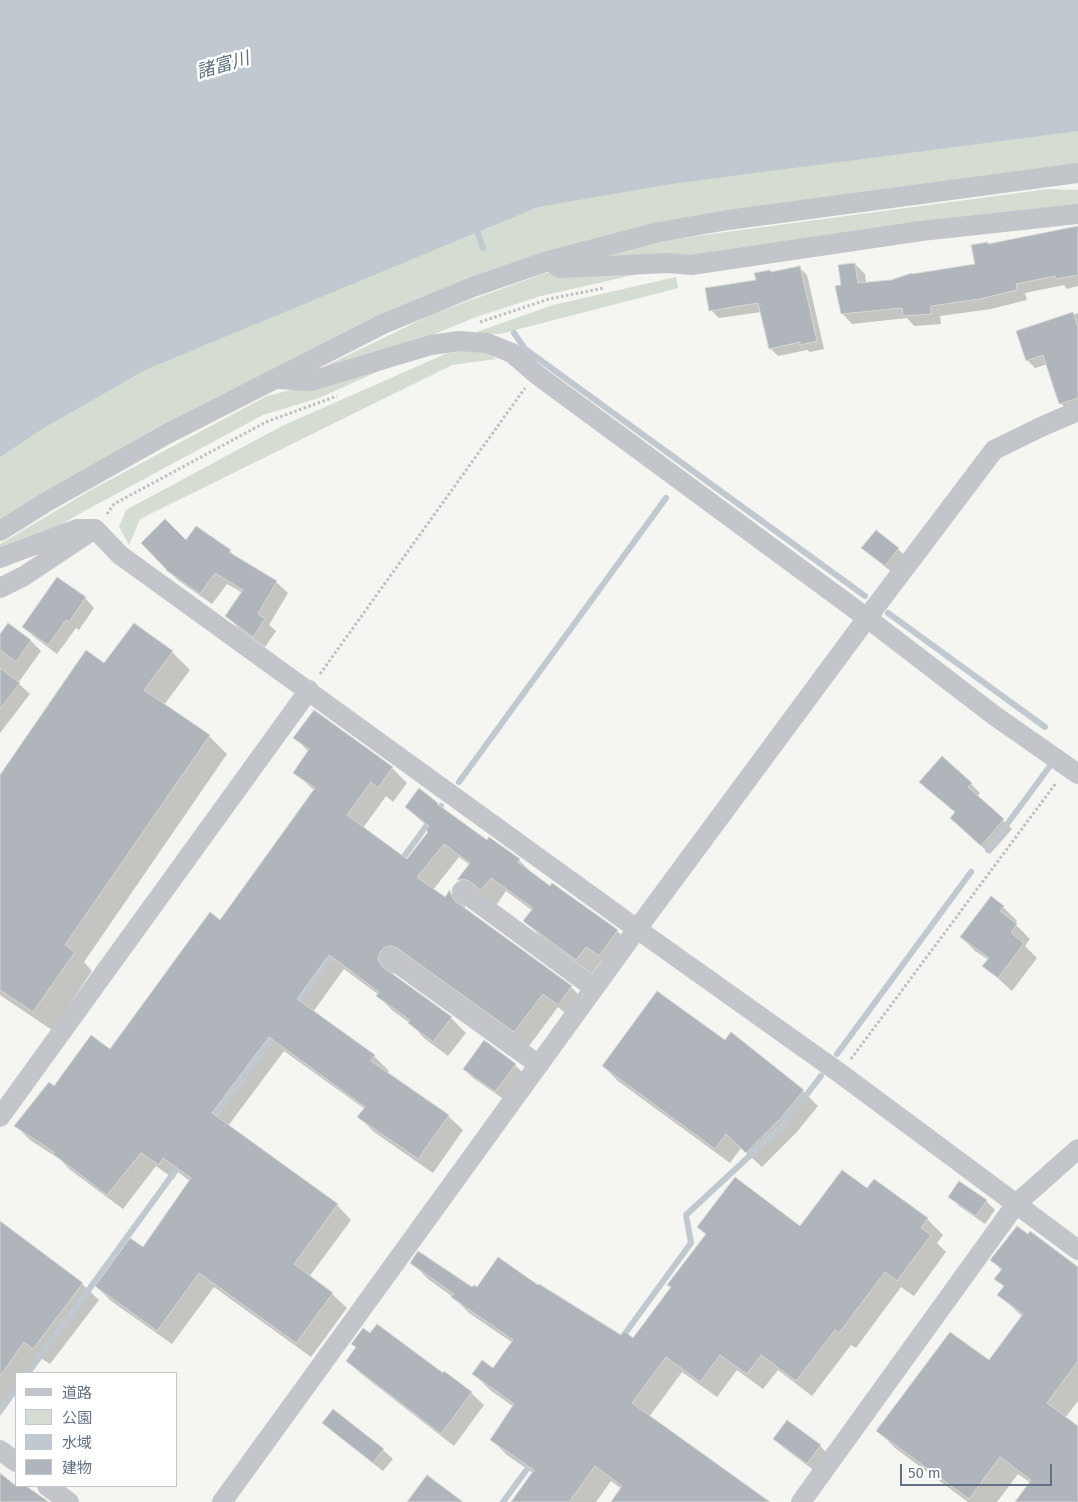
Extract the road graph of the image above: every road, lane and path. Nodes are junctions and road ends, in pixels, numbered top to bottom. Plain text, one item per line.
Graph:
1 (1078, 173) edge
2 (1058, 176) junction
3 (1078, 182) edge
4 (1078, 214) edge
5 (548, 260) junction
6 (536, 374) junction
7 (277, 379) junction
8 (1078, 411) edge
9 (95, 529) junction
10 (0, 531) edge
11 (0, 558) edge
12 (0, 588) edge
13 (867, 618) junction
14 (309, 690) junction
15 (1074, 764) edge
16 (462, 891) dead end
17 (637, 929) junction
18 (390, 958) dead end
19 (594, 988) junction
20 (539, 1065) junction
21 (840, 1074) junction
22 (0, 1117) edge
23 (1078, 1149) edge
24 (1016, 1204) junction
25 (1078, 1250) edge
26 (0, 1450) edge
27 (15, 1461) edge
28 (49, 1487) edge
29 (69, 1502) edge
30 (222, 1502) edge
31 (801, 1502) edge

1 - 2 street
2 - 3 street
2 - 5 street
4 - 5 street
5 - 7 street
6 - 7 street
6 - 13 street
6 - 14 path
7 - 10 street
8 - 13 street
9 - 11 street
9 - 12 street
9 - 14 street
13 - 15 street
13 - 17 street
14 - 17 street
14 - 22 street
15 - 21 path
16 - 19 street
17 - 19 street
17 - 21 street
18 - 20 street
19 - 20 street
20 - 30 street
21 - 24 street
23 - 24 street
24 - 25 street
24 - 31 street
26 - 27 street
28 - 29 street

